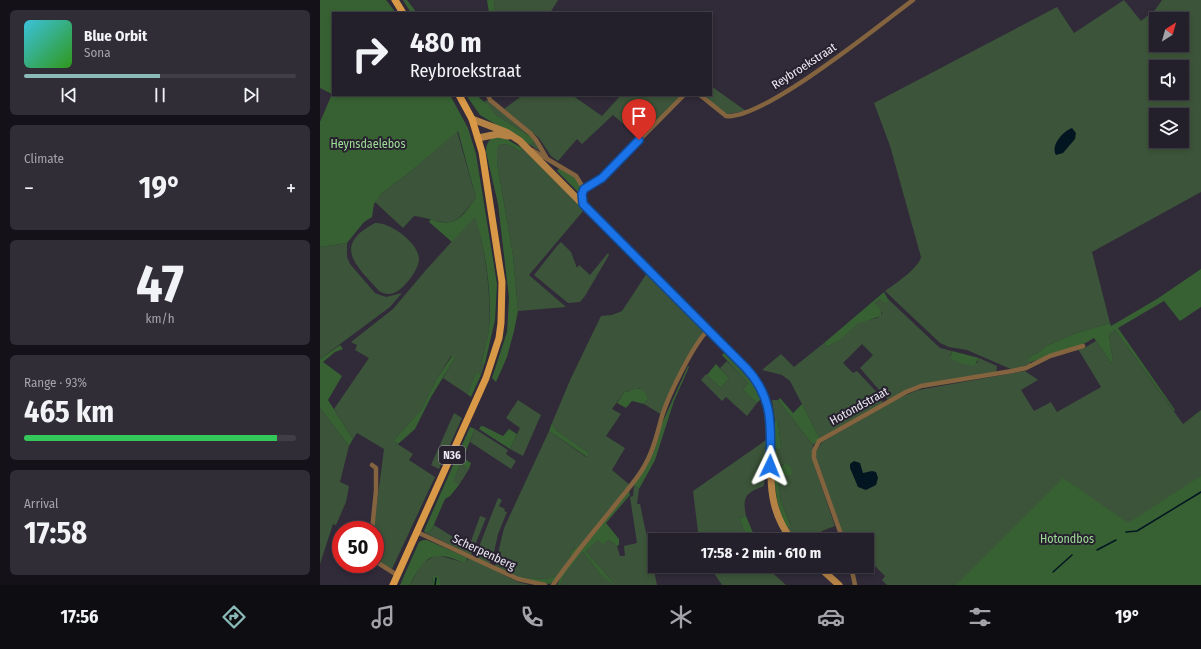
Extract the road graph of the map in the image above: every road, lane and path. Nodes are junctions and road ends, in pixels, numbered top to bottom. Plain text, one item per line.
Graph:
1 (395, 0) edge
2 (913, 0) edge
3 (402, 12) edge
4 (460, 96) edge
5 (488, 96) edge
6 (683, 96) edge
7 (701, 96) edge
8 (472, 119) junction
9 (478, 138) junction
10 (526, 148) junction
11 (546, 157) junction
12 (584, 189) junction
13 (583, 204) junction
14 (708, 330) junction
15 (1084, 346) dead end
16 (372, 465) dead end
17 (373, 521) edge
18 (416, 532) junction
19 (788, 533) edge
20 (841, 533) edge
21 (384, 567) edge
22 (826, 573) edge
23 (852, 573) edge
24 (397, 575) junction
25 (393, 585) edge
26 (545, 585) edge
27 (553, 585) edge
28 (839, 585) edge
29 (855, 585) edge

1 - 3 main road
2 - 7 street, Reybroekstraat
4 - 8 main road, N36
5 - 11 street
6 - 12 street
8 - 9 main road, N36
8 - 10 main road
9 - 10 main road
9 - 18 main road, N36
10 - 11 street
10 - 13 main road
11 - 12 street
12 - 13 street
13 - 14 main road
14 - 19 main road
14 - 27 street
15 - 20 street, Hotondstraat
16 - 17 street
18 - 24 main road, N36
18 - 26 street, Scherpenberg
21 - 24 street
22 - 28 main road
23 - 29 street
24 - 25 main road, N36

